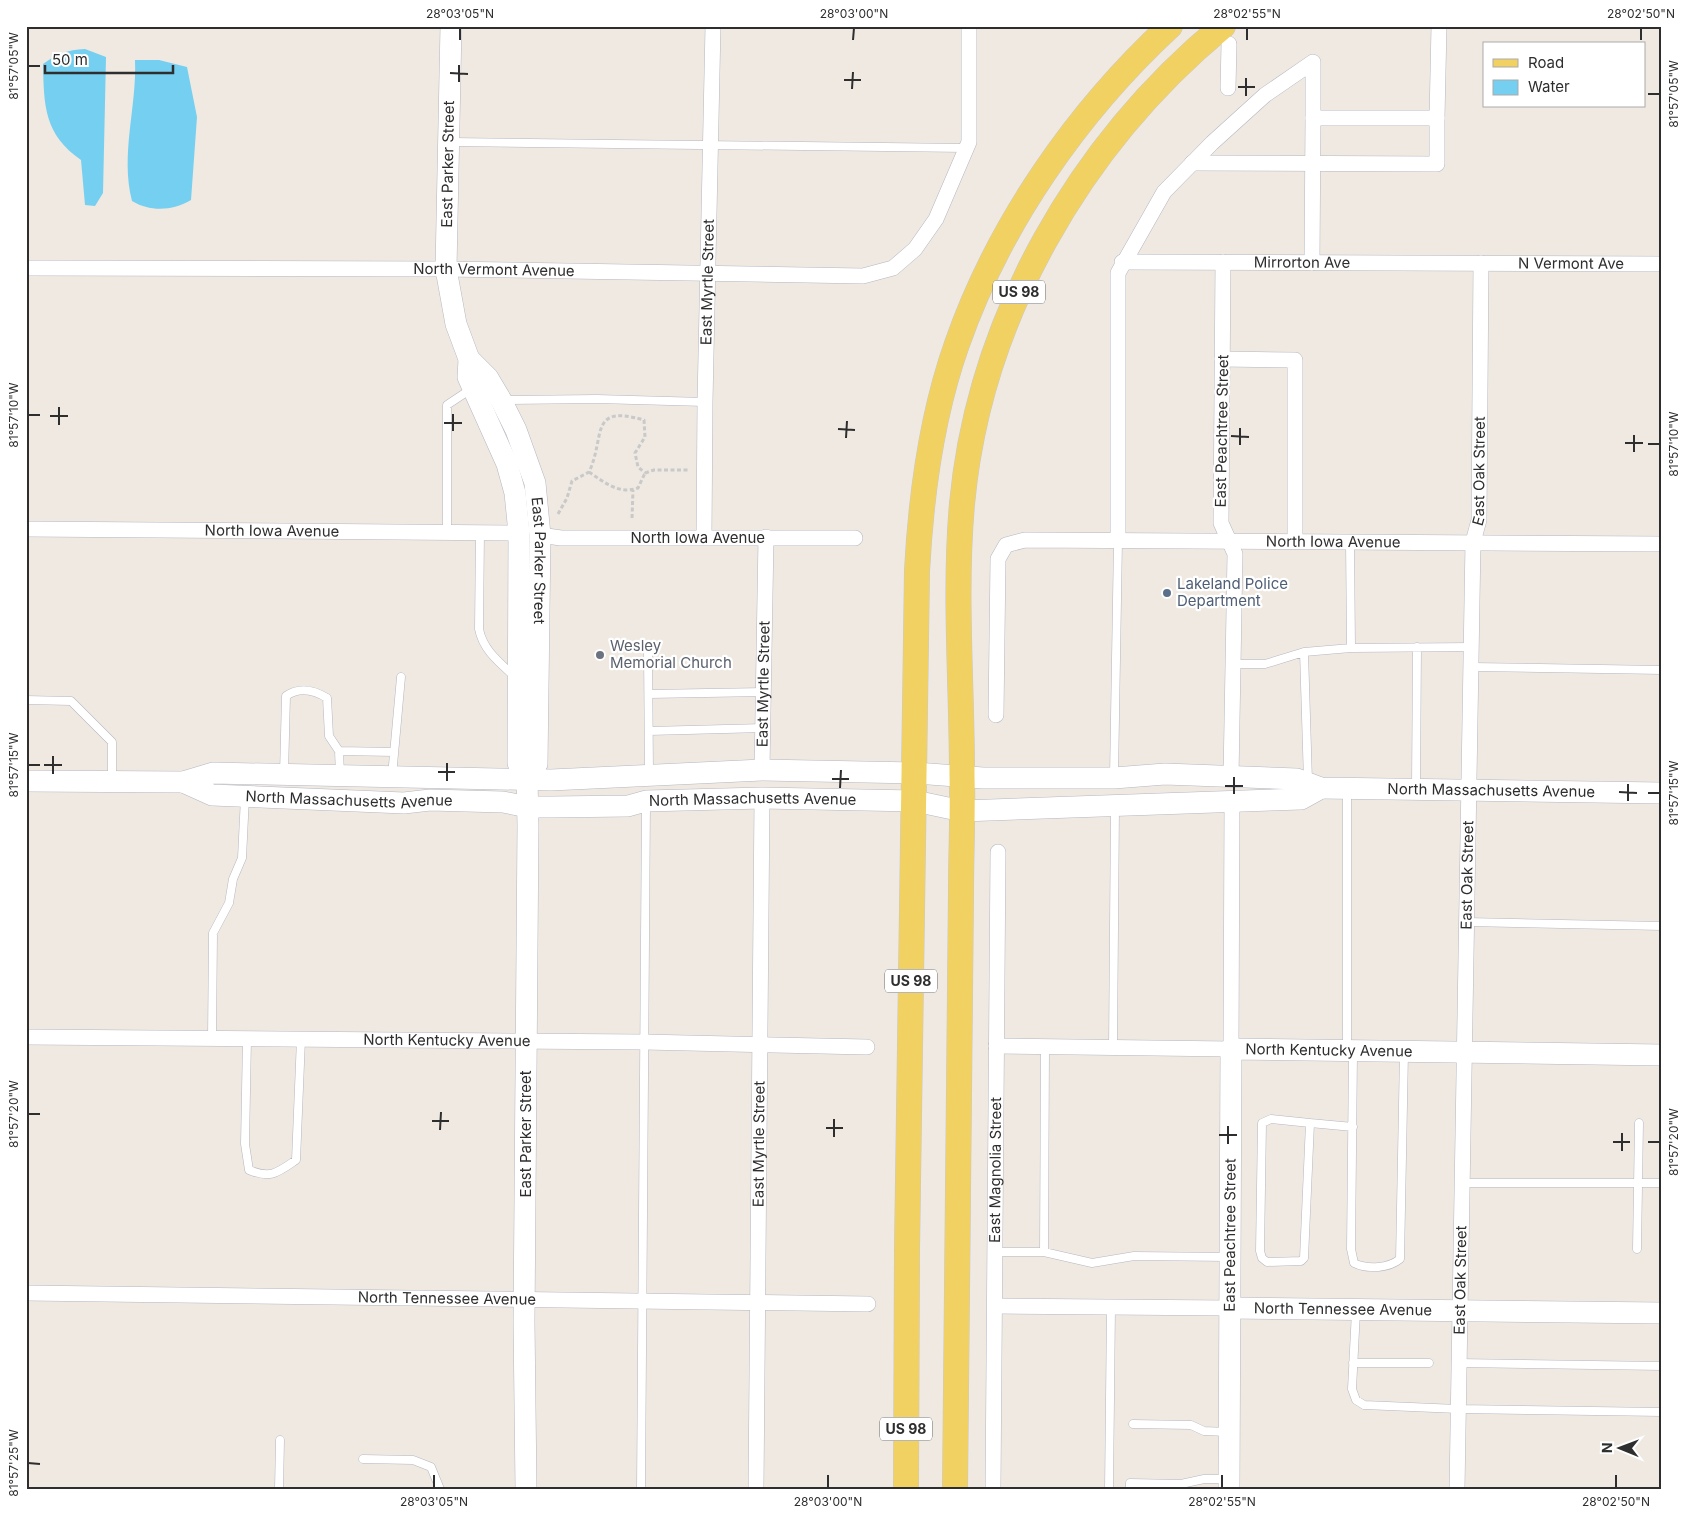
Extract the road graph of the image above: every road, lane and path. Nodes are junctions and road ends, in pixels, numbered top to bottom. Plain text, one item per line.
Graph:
1 (451, 26) edge
2 (713, 26) edge
3 (969, 26) edge
4 (1170, 26) edge
5 (1439, 26) edge
6 (1226, 35) edge
7 (1228, 88) dead end
8 (1313, 118) junction
9 (1438, 118) junction
10 (449, 142) junction
11 (711, 146) junction
12 (966, 148) junction
13 (1192, 163) junction
14 (1312, 163) junction
15 (1122, 262) junction
16 (1223, 262) junction
17 (1312, 263) junction
18 (1480, 263) junction
19 (1662, 264) edge
20 (26, 268) edge
21 (446, 269) junction
22 (708, 274) junction
23 (469, 359) junction
24 (1222, 359) junction
25 (473, 388) junction
26 (501, 400) junction
27 (705, 402) junction
28 (690, 470) dead end
29 (589, 472) junction
30 (645, 473) junction
31 (633, 490) junction
32 (558, 514) dead end
33 (632, 518) dead end
34 (26, 529) edge
35 (447, 531) junction
36 (480, 532) junction
37 (519, 533) junction
38 (540, 535) junction
39 (704, 537) junction
40 (766, 537) junction
41 (854, 538) dead end
42 (1118, 541) junction
43 (1228, 541) junction
44 (1294, 541) junction
45 (1350, 541) junction
46 (1473, 542) junction
47 (1662, 544) edge
48 (1417, 647) junction
49 (1472, 647) junction
50 (1351, 648) junction
51 (648, 650) dead end
52 (1304, 652) junction
53 (1233, 664) junction
54 (1472, 667) junction
55 (1662, 670) edge
56 (401, 677) dead end
57 (518, 680) junction
58 (764, 692) junction
59 (649, 694) junction
60 (26, 700) edge
61 (996, 715) dead end
62 (764, 728) junction
63 (649, 731) junction
64 (339, 751) junction
65 (394, 752) junction
66 (762, 770) junction
67 (916, 773) junction
68 (284, 774) junction
69 (649, 774) junction
70 (340, 775) junction
71 (392, 776) junction
72 (962, 776) junction
73 (1231, 777) junction
74 (527, 778) junction
75 (1114, 778) junction
76 (26, 781) edge
77 (112, 782) junction
78 (183, 782) junction
79 (1314, 786) junction
80 (1347, 788) junction
81 (1416, 789) junction
82 (1470, 789) junction
83 (1662, 793) edge
84 (246, 796) junction
85 (762, 798) junction
86 (915, 800) junction
87 (646, 801) junction
88 (1232, 803) junction
89 (1115, 806) junction
90 (528, 807) junction
91 (962, 811) junction
92 (998, 852) dead end
93 (1467, 922) junction
94 (1662, 926) edge
95 (26, 1037) edge
96 (212, 1039) junction
97 (247, 1039) junction
98 (301, 1039) junction
99 (527, 1041) junction
100 (644, 1042) junction
101 (760, 1044) junction
102 (996, 1046) junction
103 (868, 1047) dead end
104 (1045, 1047) junction
105 (1113, 1048) junction
106 (1231, 1049) junction
107 (1350, 1052) junction
108 (1404, 1053) junction
109 (1465, 1053) junction
110 (1662, 1055) edge
111 (1310, 1123) junction
112 (1639, 1123) dead end
113 (1353, 1127) junction
114 (1462, 1183) junction
115 (1638, 1183) junction
116 (1662, 1183) edge
117 (1637, 1249) dead end
118 (995, 1252) junction
119 (1044, 1252) junction
120 (1229, 1257) junction
121 (26, 1293) edge
122 (524, 1299) junction
123 (644, 1301) junction
124 (758, 1302) junction
125 (868, 1304) dead end
126 (994, 1306) junction
127 (1111, 1306) junction
128 (1229, 1308) junction
129 (1356, 1309) junction
130 (1459, 1310) junction
131 (1662, 1312) edge
132 (1353, 1363) junction
133 (1429, 1363) dead end
134 (1458, 1363) junction
135 (1662, 1366) edge
136 (1458, 1410) junction
137 (1662, 1412) edge
138 (1132, 1424) dead end
139 (1229, 1432) junction
140 (280, 1440) dead end
141 (363, 1459) dead end
142 (1229, 1484) edge
143 (1181, 1486) edge
144 (279, 1489) edge
145 (440, 1489) edge
146 (526, 1489) edge
147 (640, 1489) edge
148 (756, 1489) edge
149 (906, 1489) edge
150 (955, 1489) edge
151 (992, 1489) edge
152 (1109, 1489) edge
153 (1130, 1489) edge
154 (1457, 1489) edge

1 - 10 street, East Parker Street
2 - 11 street, East Myrtle Street
3 - 12 street
4 - 67 main road, US 98
5 - 9 street
6 - 7 street
6 - 72 main road, US 98
8 - 9 street
8 - 13 street
8 - 14 street
9 - 14 street
10 - 11 lane
10 - 21 street, East Parker Street
11 - 12 lane
11 - 22 street, East Myrtle Street
12 - 22 street, North Vermont Avenue
13 - 14 street
13 - 15 street
14 - 17 street
15 - 16 street, Mirrorton Ave
15 - 42 street
16 - 17 street, Mirrorton Ave
16 - 24 street, East Peachtree Street
17 - 18 street, Mirrorton Ave
18 - 19 street, N Vermont Ave
18 - 46 street, East Oak Street
20 - 21 street, North Vermont Avenue
21 - 22 street, North Vermont Avenue
21 - 23 street, East Parker Street
22 - 27 street, East Myrtle Street
23 - 25 street, East Parker Street
23 - 26 street, East Parker Street
24 - 43 street, East Peachtree Street
24 - 44 street
25 - 35 lane
25 - 37 street, East Parker Street
26 - 27 lane
26 - 38 street, East Parker Street
27 - 39 street, East Myrtle Street
28 - 30 path
29 - 30 path
29 - 31 path
29 - 32 path
30 - 31 path
31 - 33 path
34 - 35 street, North Iowa Avenue
35 - 36 street, North Iowa Avenue
36 - 37 street, North Iowa Avenue
36 - 57 lane
37 - 57 street, East Parker Street
38 - 39 street, North Iowa Avenue
38 - 74 street, East Parker Street
39 - 40 street, North Iowa Avenue
40 - 41 street, North Iowa Avenue
40 - 58 street, East Myrtle Street
42 - 43 street, North Iowa Avenue
42 - 61 street, North Iowa Avenue
42 - 75 lane
43 - 44 street, North Iowa Avenue
43 - 53 street, East Peachtree Street
44 - 45 street, North Iowa Avenue
45 - 46 street, North Iowa Avenue
45 - 50 lane
46 - 47 street, North Iowa Avenue
46 - 49 street, East Oak Street
48 - 49 lane
48 - 50 lane
48 - 81 lane
49 - 54 street, East Oak Street
50 - 52 lane
51 - 59 lane
52 - 53 lane
52 - 79 lane
53 - 73 street, East Peachtree Street
54 - 55 lane
54 - 82 street, East Oak Street
56 - 65 lane
57 - 74 street, East Parker Street
58 - 59 lane
58 - 62 street, East Myrtle Street
59 - 63 lane
60 - 77 lane
62 - 63 lane
62 - 66 street, East Myrtle Street
63 - 69 lane
64 - 65 lane
64 - 68 lane
64 - 70 lane
65 - 71 lane
66 - 67 street, North Massachusetts Avenue
66 - 69 street, North Massachusetts Avenue
67 - 72 street, North Massachusetts Avenue
67 - 86 main road, US 98
68 - 70 street, North Massachusetts Avenue
68 - 78 street, North Massachusetts Avenue
69 - 74 street, North Massachusetts Avenue
70 - 71 street, North Massachusetts Avenue
71 - 74 street, North Massachusetts Avenue
72 - 75 street, North Massachusetts Avenue
72 - 91 main road, US 98
73 - 75 street, North Massachusetts Avenue
73 - 79 street, North Massachusetts Avenue
74 - 90 street, East Parker Street
76 - 77 street, North Massachusetts Avenue
77 - 78 street, North Massachusetts Avenue
78 - 84 street, North Massachusetts Avenue
79 - 80 street, North Massachusetts Avenue
79 - 88 street, North Massachusetts Avenue
80 - 81 street, North Massachusetts Avenue
80 - 107 lane
81 - 82 street, North Massachusetts Avenue
82 - 83 street, North Massachusetts Avenue
82 - 93 street, East Oak Street
84 - 90 street, North Massachusetts Avenue
84 - 96 lane
85 - 86 street, North Massachusetts Avenue
85 - 87 street, North Massachusetts Avenue
85 - 101 street, East Myrtle Street
86 - 91 street, North Massachusetts Avenue
86 - 149 main road, US 98
87 - 90 street, North Massachusetts Avenue
87 - 100 lane
88 - 89 street, North Massachusetts Avenue
88 - 106 street, East Peachtree Street
89 - 91 street, North Massachusetts Avenue
89 - 105 lane
90 - 99 street, East Parker Street
91 - 150 main road, US 98
92 - 102 street, East Magnolia Street
93 - 94 lane
93 - 109 street, East Oak Street
95 - 96 street, North Kentucky Avenue
96 - 97 street, North Kentucky Avenue
97 - 98 street, North Kentucky Avenue
97 - 98 lane
98 - 99 street, North Kentucky Avenue
99 - 100 street, North Kentucky Avenue
99 - 122 street, East Parker Street
100 - 101 street, North Kentucky Avenue
100 - 123 lane
101 - 103 street, North Kentucky Avenue
101 - 124 street, East Myrtle Street
102 - 104 street, North Kentucky Avenue
102 - 118 street, East Magnolia Street
104 - 105 street, North Kentucky Avenue
104 - 119 lane
105 - 106 street, North Kentucky Avenue
106 - 107 street, North Kentucky Avenue
106 - 120 street, East Peachtree Street
107 - 108 street, North Kentucky Avenue
107 - 113 lane
108 - 109 street, North Kentucky Avenue
108 - 113 lane
109 - 110 street, North Kentucky Avenue
109 - 114 street, East Oak Street
111 - 111 lane
111 - 113 lane
112 - 115 lane
114 - 115 lane
114 - 130 street, East Oak Street
115 - 116 lane
115 - 117 lane
118 - 119 lane
118 - 126 street, East Magnolia Street
119 - 120 lane
120 - 128 street, East Peachtree Street
121 - 122 street, North Tennessee Avenue
122 - 123 street, North Tennessee Avenue
122 - 146 street, East Parker Street
123 - 124 street, North Tennessee Avenue
123 - 147 lane
124 - 125 street, North Tennessee Avenue
124 - 148 street, East Myrtle Street
126 - 127 street, North Tennessee Avenue
126 - 151 street, East Magnolia Street
127 - 128 street, North Tennessee Avenue
127 - 152 lane
128 - 129 street, North Tennessee Avenue
128 - 139 street, East Peachtree Street
129 - 130 street, North Tennessee Avenue
129 - 132 lane
130 - 131 street, North Tennessee Avenue
130 - 134 street, East Oak Street
132 - 133 lane
132 - 136 lane
134 - 135 lane
134 - 136 street, East Oak Street
136 - 137 lane
136 - 154 street, East Oak Street
138 - 139 lane
139 - 142 street, East Peachtree Street
140 - 144 lane
141 - 145 lane
142 - 143 lane
143 - 153 lane

